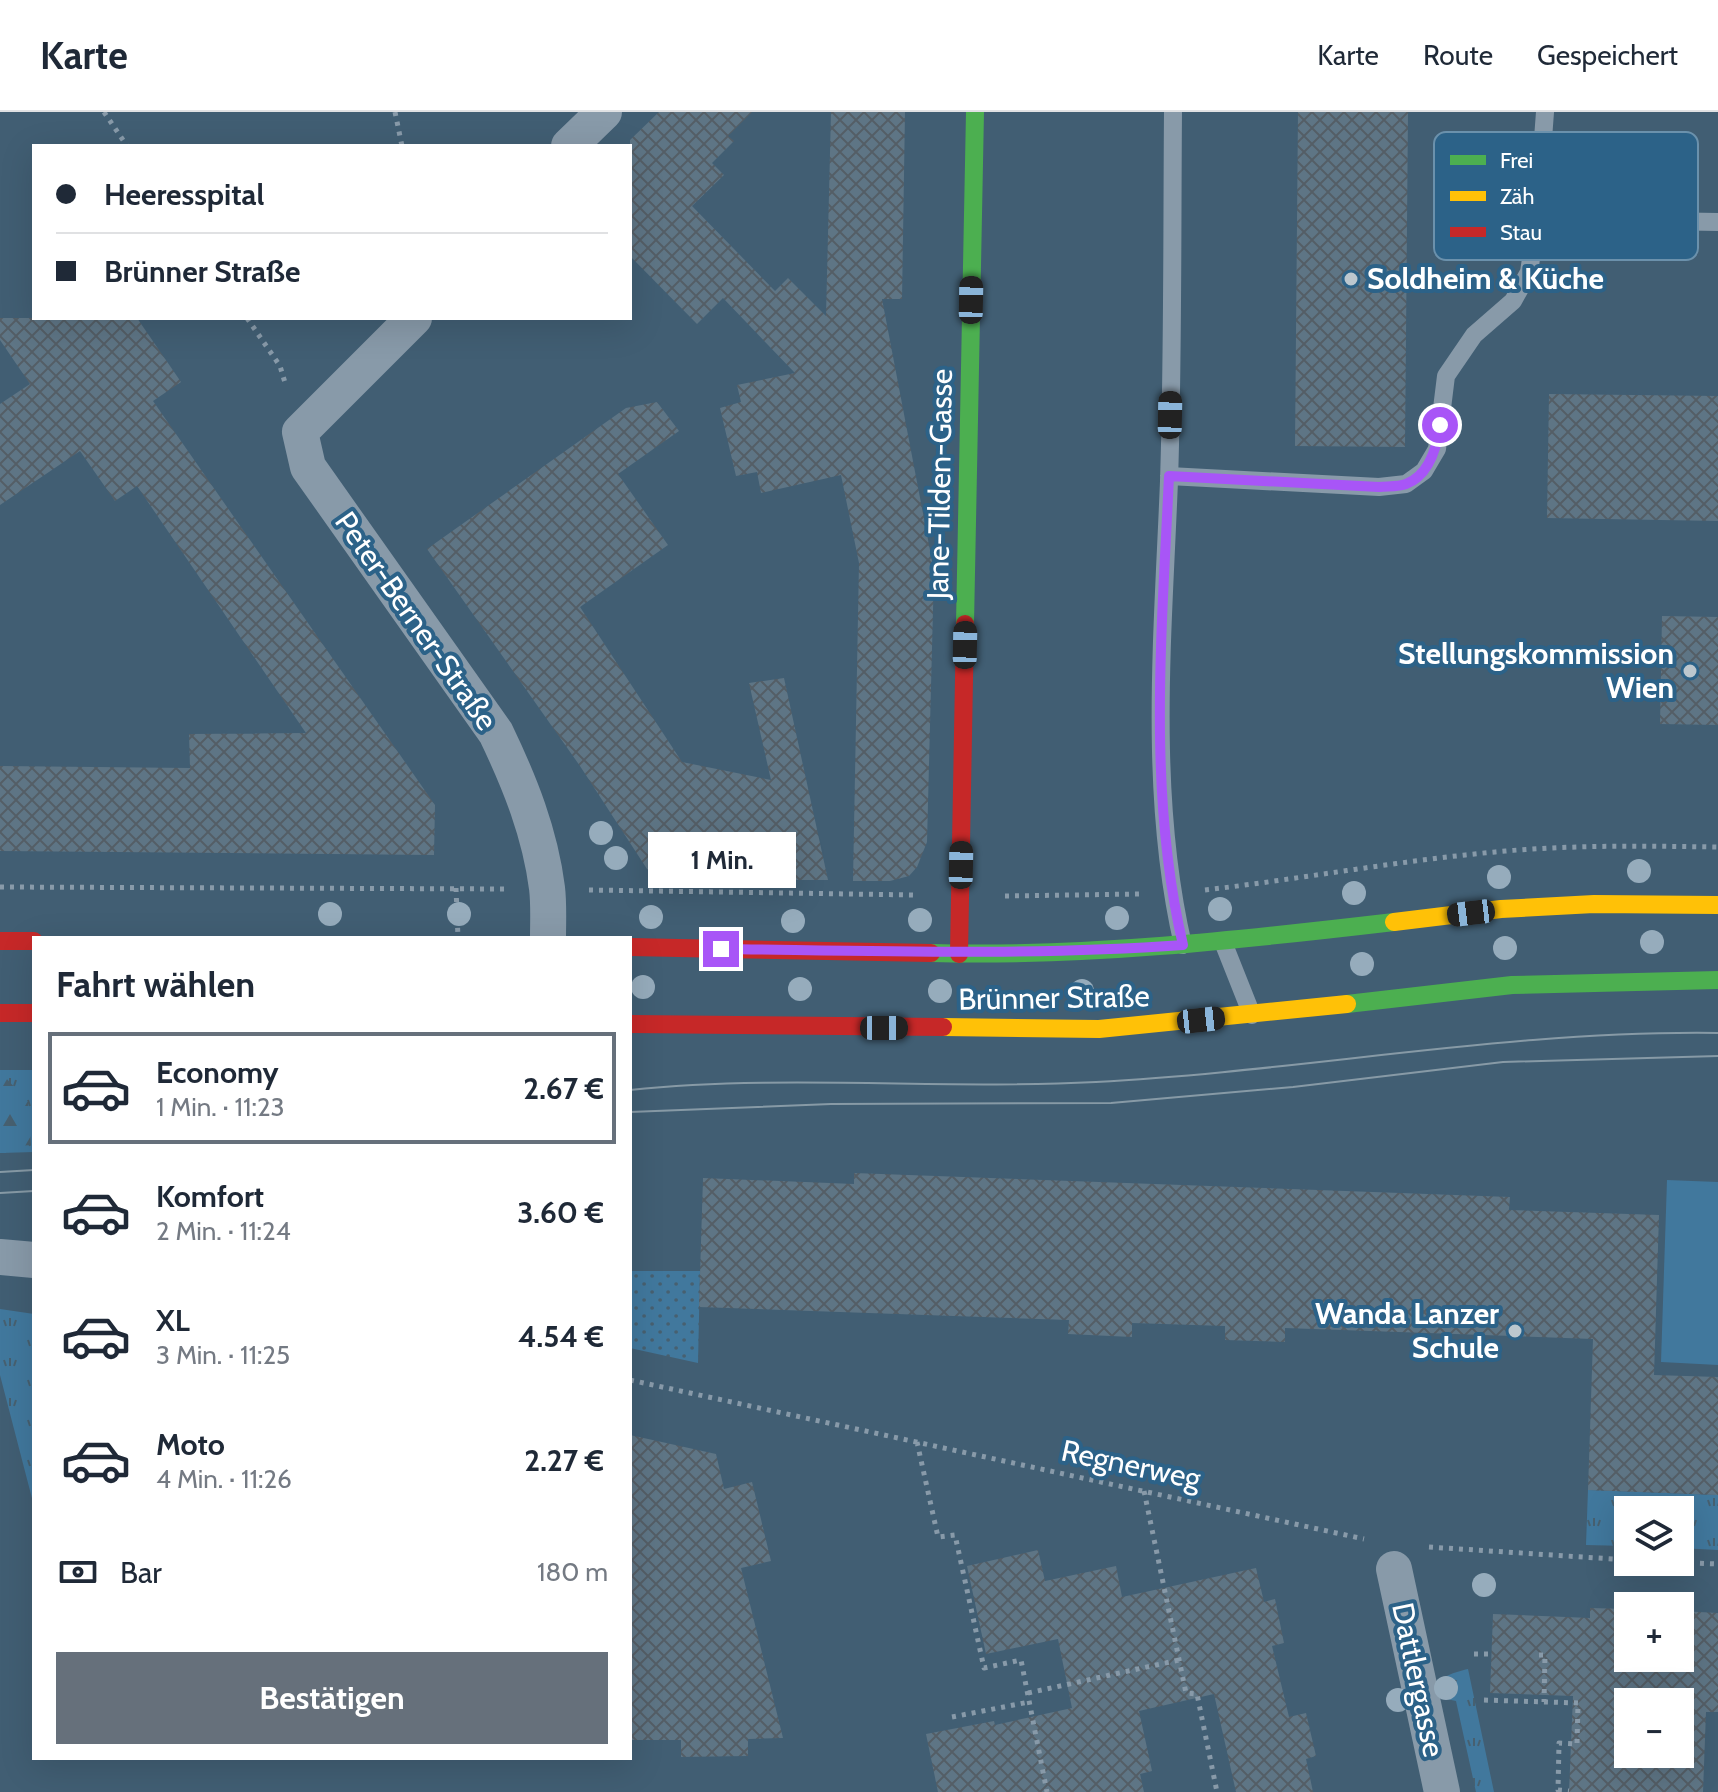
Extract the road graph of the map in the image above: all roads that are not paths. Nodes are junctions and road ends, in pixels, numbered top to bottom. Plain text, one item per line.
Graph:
1 (604, 112) edge
2 (975, 112) edge
3 (1173, 112) edge
4 (1545, 112) edge
5 (1544, 132) edge
6 (571, 144) edge
7 (1698, 222) edge
8 (1718, 222) edge
9 (1531, 260) edge
10 (412, 320) edge
11 (1169, 476) junction
12 (1718, 905) edge
13 (548, 936) edge
14 (0, 941) edge
15 (32, 941) edge
16 (1223, 942) junction
17 (1183, 945) junction
18 (632, 947) edge
19 (959, 954) junction
20 (1718, 980) edge
21 (0, 1013) edge
22 (32, 1013) edge
23 (1252, 1015) junction
24 (632, 1024) edge
25 (0, 1257) edge
26 (32, 1260) edge
27 (1406, 1558) road end
28 (1442, 1792) edge

1 - 6 street
2 - 19 main road, Jane-Tilden-Gasse
3 - 11 lane
4 - 5 lane
7 - 8 lane
9 - 11 lane
10 - 13 street, Peter-Berner-Straße
11 - 17 lane
12 - 16 main road, Brünner Straße
14 - 15 main road
16 - 17 main road, Brünner Straße
16 - 23 lane
17 - 19 main road, Brünner Straße
18 - 19 main road, Brünner Straße
20 - 23 main road, Brünner Straße
21 - 22 main road
23 - 24 main road, Brünner Straße
25 - 26 street
27 - 28 street, Dattlergasse

